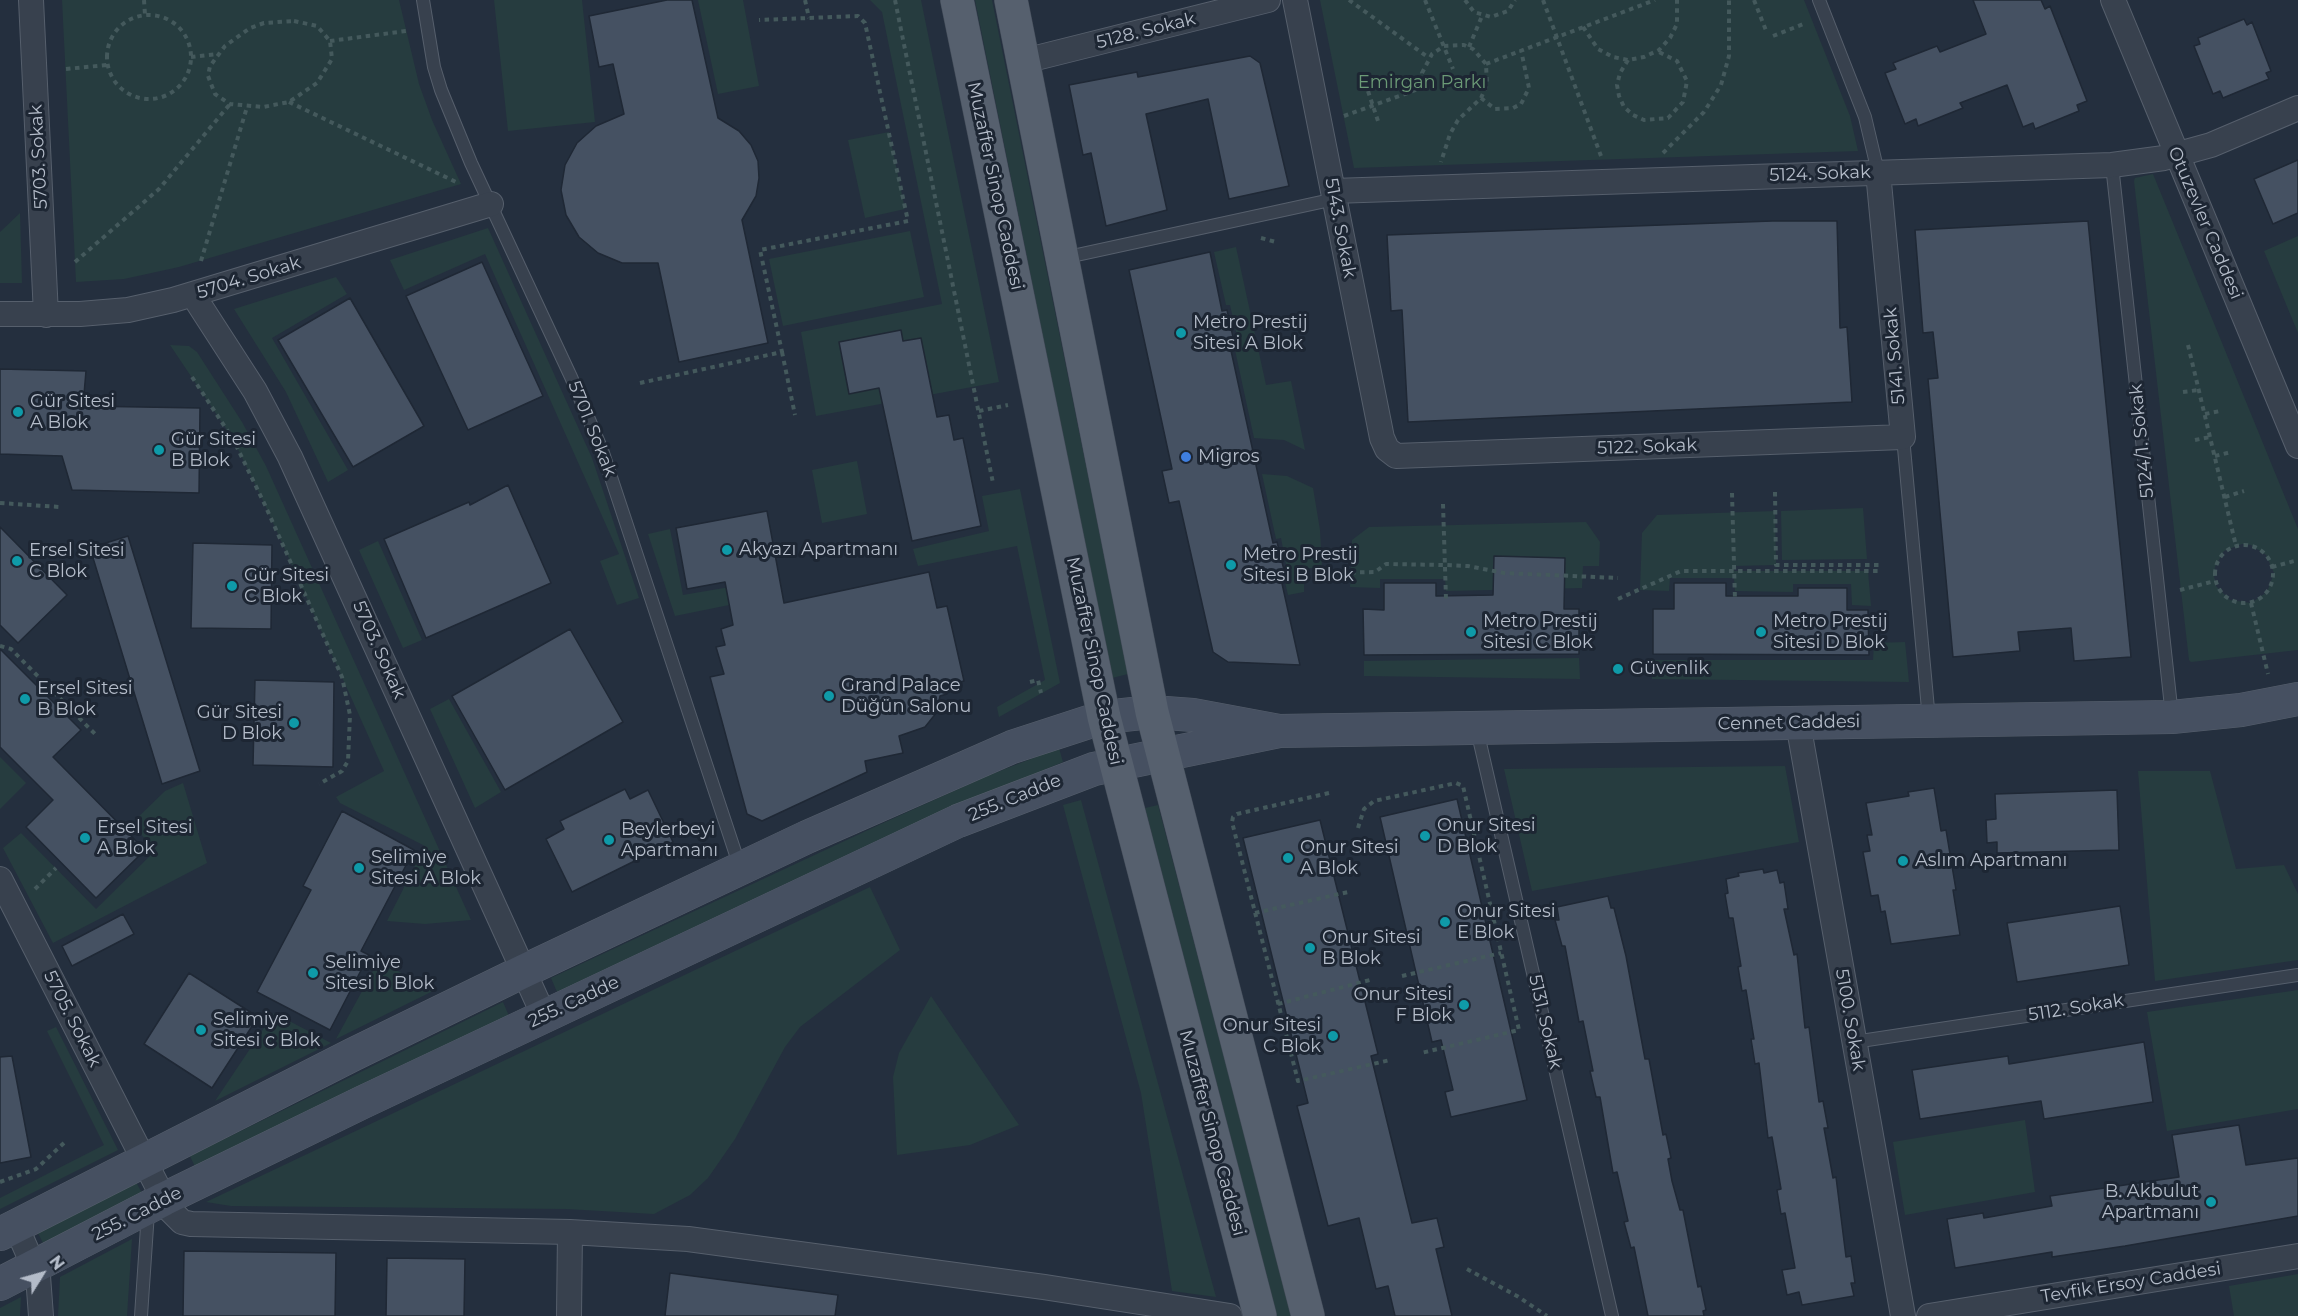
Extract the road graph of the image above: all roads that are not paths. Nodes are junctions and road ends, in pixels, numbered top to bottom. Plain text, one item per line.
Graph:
1 (31, 0) edge
2 (423, 0) edge
3 (957, 0) edge
4 (1011, 0) edge
5 (1268, 0) edge
6 (1295, 0) edge
7 (1819, 0) edge
8 (2113, 0) edge
9 (1024, 61) junction
10 (2298, 108) edge
11 (2177, 154) junction
12 (2112, 165) junction
13 (1878, 172) junction
14 (1334, 195) junction
15 (491, 204) junction
16 (1061, 258) junction
17 (193, 295) junction
18 (0, 314) edge
19 (46, 315) junction
20 (1903, 437) junction
21 (2298, 446) edge
22 (1391, 454) joint
23 (2286, 702) edge
24 (1152, 712) junction
25 (1104, 717) junction
26 (2172, 717) junction
27 (1929, 721) junction
28 (1798, 723) junction
29 (1477, 728) junction
30 (1279, 731) junction
31 (1162, 754) junction
32 (1115, 763) junction
33 (740, 868) junction
34 (0, 879) edge
35 (524, 971) junction
36 (2298, 975) edge
37 (544, 1016) junction
38 (1854, 1042) junction
39 (144, 1160) junction
40 (156, 1204) junction
41 (8, 1230) edge
42 (570, 1232) junction
43 (2298, 1256) edge
44 (35, 1266) junction
45 (0, 1284) edge
46 (41, 1316) edge
47 (141, 1316) edge
48 (569, 1316) edge
49 (1230, 1316) edge
50 (1260, 1316) edge
51 (1308, 1316) edge
52 (1612, 1316) edge
53 (1903, 1316) edge
54 (1929, 1316) edge

1 - 19 street, 5703. Sokak
2 - 15 lane, 5701. Sokak
3 - 25 main road, Muzaffer Sinop Caddesi
4 - 9 main road
5 - 9 street, 5128. Sokak
6 - 14 street, 5143. Sokak
7 - 13 lane, 5141. Sokak
8 - 11 street, Otuzevler Caddesi
9 - 16 main road
10 - 11 street, 5124. Sokak
11 - 12 street, 5124. Sokak
11 - 21 street, Otuzevler Caddesi
12 - 13 street, 5124. Sokak
12 - 26 lane, 5124/1. Sokak
13 - 14 street, 5124. Sokak
13 - 20 street, 5141. Sokak
14 - 16 lane
14 - 22 street, 5143. Sokak
15 - 17 street, 5704. Sokak
15 - 33 lane, 5701. Sokak
16 - 24 main road
17 - 19 street, 5704. Sokak
17 - 35 street, 5703. Sokak
18 - 19 street, 5704. Sokak
20 - 22 street, 5122. Sokak
20 - 27 lane, 5141. Sokak
23 - 26 main road, Cennet Caddesi
24 - 25 main road
24 - 30 main road, Cennet Caddesi
24 - 31 main road
25 - 32 main road, Muzaffer Sinop Caddesi
25 - 33 main road
26 - 27 main road, Cennet Caddesi
27 - 28 main road, Cennet Caddesi
28 - 29 main road, Cennet Caddesi
28 - 38 street, 5100. Sokak
29 - 30 main road, Cennet Caddesi
29 - 52 lane, 5131. Sokak
30 - 31 main road, Cennet Caddesi
31 - 32 main road, 255. Cadde
31 - 51 main road
32 - 37 main road, 255. Cadde
32 - 50 main road, Muzaffer Sinop Caddesi
33 - 35 main road
34 - 39 street, 5705. Sokak
35 - 37 street, 5703. Sokak
35 - 39 main road
36 - 38 lane, 5112. Sokak
37 - 40 main road, 255. Cadde
38 - 53 street, 5100. Sokak
39 - 40 street, 5705. Sokak
39 - 41 main road
40 - 42 street, 5705. Sokak
40 - 44 main road, 255. Cadde
40 - 47 lane
41 - 44 street
42 - 48 street
42 - 49 street, 5705. Sokak
43 - 54 street, Tevfik Ersoy Caddesi
44 - 45 main road, 255. Cadde
44 - 46 street

